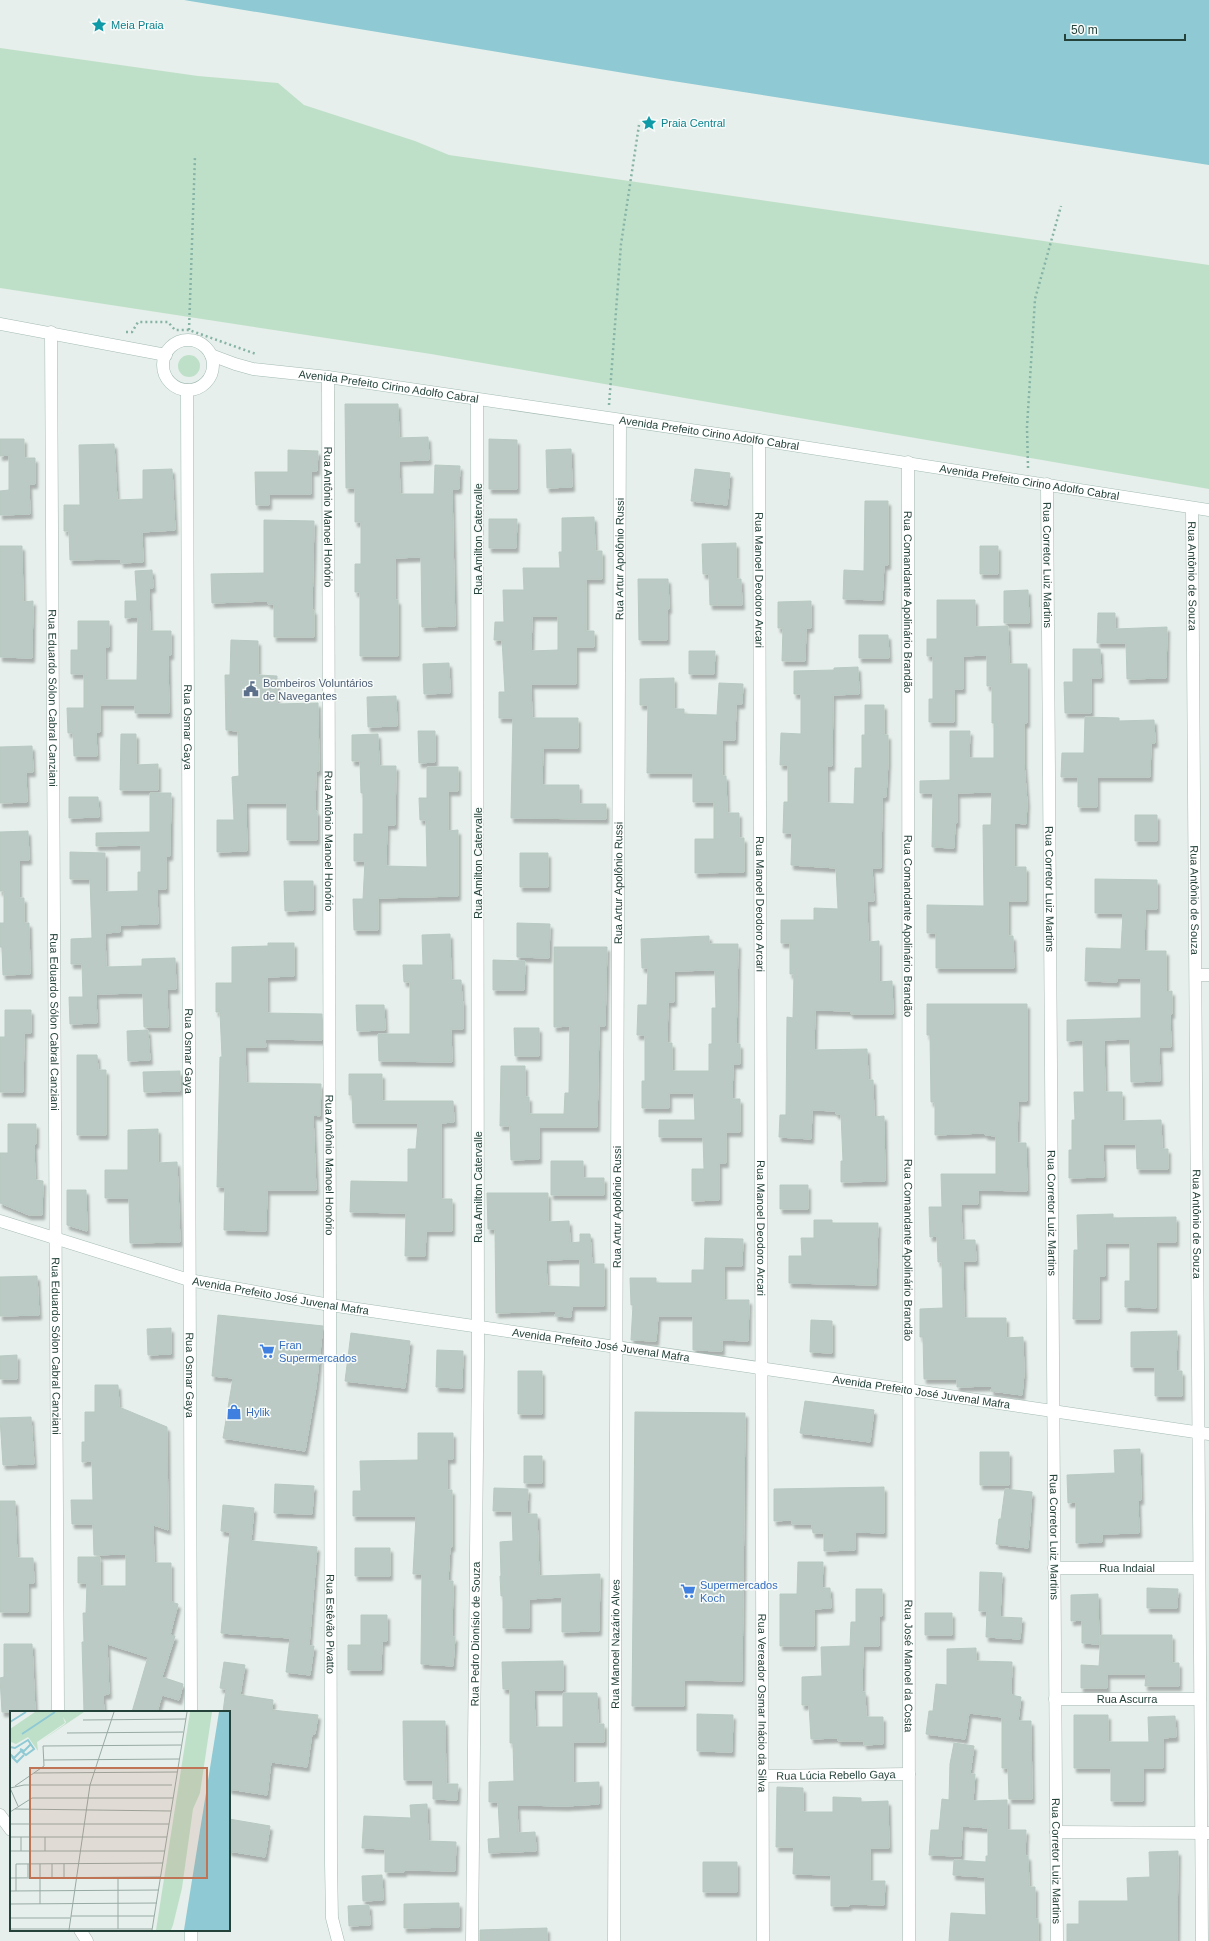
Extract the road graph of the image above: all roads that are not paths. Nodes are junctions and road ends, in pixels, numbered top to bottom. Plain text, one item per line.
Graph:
1 (0, 324) edge
2 (51, 332) junction
3 (166, 354) junction
4 (211, 355) junction
5 (328, 377) junction
6 (187, 390) junction
7 (478, 399) junction
8 (620, 420) junction
9 (759, 440) junction
10 (908, 462) junction
11 (1047, 484) junction
12 (1192, 508) junction
13 (1209, 510) edge
14 (1196, 975) junction
15 (1209, 975) edge
16 (0, 1221) edge
17 (56, 1240) junction
18 (189, 1280) junction
19 (330, 1305) junction
20 (478, 1327) junction
21 (616, 1347) junction
22 (762, 1369) junction
23 (908, 1390) junction
24 (1053, 1411) junction
25 (1204, 1433) edge
26 (1054, 1568) junction
27 (1199, 1568) junction
28 (1055, 1699) junction
29 (1200, 1699) junction
30 (58, 1711) edge
31 (190, 1711) edge
32 (909, 1774) junction
33 (763, 1776) junction
34 (0, 1815) edge
35 (10, 1829) edge
36 (1056, 1832) junction
37 (1205, 1833) edge
38 (81, 1931) edge
39 (87, 1941) edge
40 (338, 1941) edge
41 (472, 1941) edge
42 (614, 1941) edge
43 (764, 1941) edge
44 (909, 1941) edge
45 (1057, 1941) edge
46 (1202, 1941) edge

1 - 2 street
2 - 3 street
2 - 17 street, Rua Eduardo Sólon Cabral Canziani
3 - 4 street
3 - 6 street
4 - 5 street, Avenida Prefeito Cirino Adolfo Cabral
4 - 6 street
5 - 7 street, Avenida Prefeito Cirino Adolfo Cabral
5 - 19 street, Rua Antônio Manoel Honório
6 - 18 street, Rua Osmar Gaya
7 - 8 street, Avenida Prefeito Cirino Adolfo Cabral
7 - 20 street, Rua Amilton Catervalle
8 - 9 street, Avenida Prefeito Cirino Adolfo Cabral
8 - 21 street, Rua Artur Apolônio Russi
9 - 10 street, Avenida Prefeito Cirino Adolfo Cabral
9 - 22 street, Rua Manoel Deodoro Arcari
10 - 11 street, Avenida Prefeito Cirino Adolfo Cabral
10 - 23 street, Rua Comandante Apolinário Brandão
11 - 12 street, Avenida Prefeito Cirino Adolfo Cabral
11 - 24 street, Rua Corretor Luiz Martins
12 - 13 street, Avenida Prefeito Cirino Adolfo Cabral
12 - 14 street, Rua Antônio de Souza
14 - 15 street
14 - 25 street, Rua Antônio de Souza
16 - 17 street, Avenida Prefeito José Juvenal Mafra
17 - 18 street, Avenida Prefeito José Juvenal Mafra
17 - 30 street, Rua Eduardo Sólon Cabral Canziani
18 - 19 street, Avenida Prefeito José Juvenal Mafra
18 - 31 street, Rua Osmar Gaya
19 - 20 street, Avenida Prefeito José Juvenal Mafra
19 - 40 street, Rua Estêvão Pivatto
20 - 21 street, Avenida Prefeito José Juvenal Mafra
20 - 41 street, Rua Pedro Dionísio de Souza
21 - 22 street, Avenida Prefeito José Juvenal Mafra
21 - 42 street, Rua Manoel Nazário Alves
22 - 23 street, Avenida Prefeito José Juvenal Mafra
22 - 33 street, Rua Vereador Osmar Inácio da Silva
23 - 24 street, Avenida Prefeito José Juvenal Mafra
23 - 32 street, Rua José Manoel da Costa
24 - 25 street, Avenida Prefeito José Juvenal Mafra
24 - 26 street, Rua Corretor Luiz Martins
25 - 27 street, Rua Antônio de Souza
26 - 27 street, Rua Indaial
26 - 28 street, Rua Corretor Luiz Martins
27 - 29 street, Rua Antônio de Souza
28 - 29 street, Rua Ascurra
28 - 36 street, Rua Corretor Luiz Martins
29 - 37 street, Rua Antônio de Souza
32 - 33 street, Rua Lúcia Rebello Gaya
32 - 44 street, Rua José Manoel da Costa
33 - 43 street, Rua Vereador Osmar Inácio da Silva
34 - 35 street
36 - 37 street
36 - 45 street, Rua Corretor Luiz Martins
37 - 46 street, Rua Antônio de Souza
38 - 39 street

